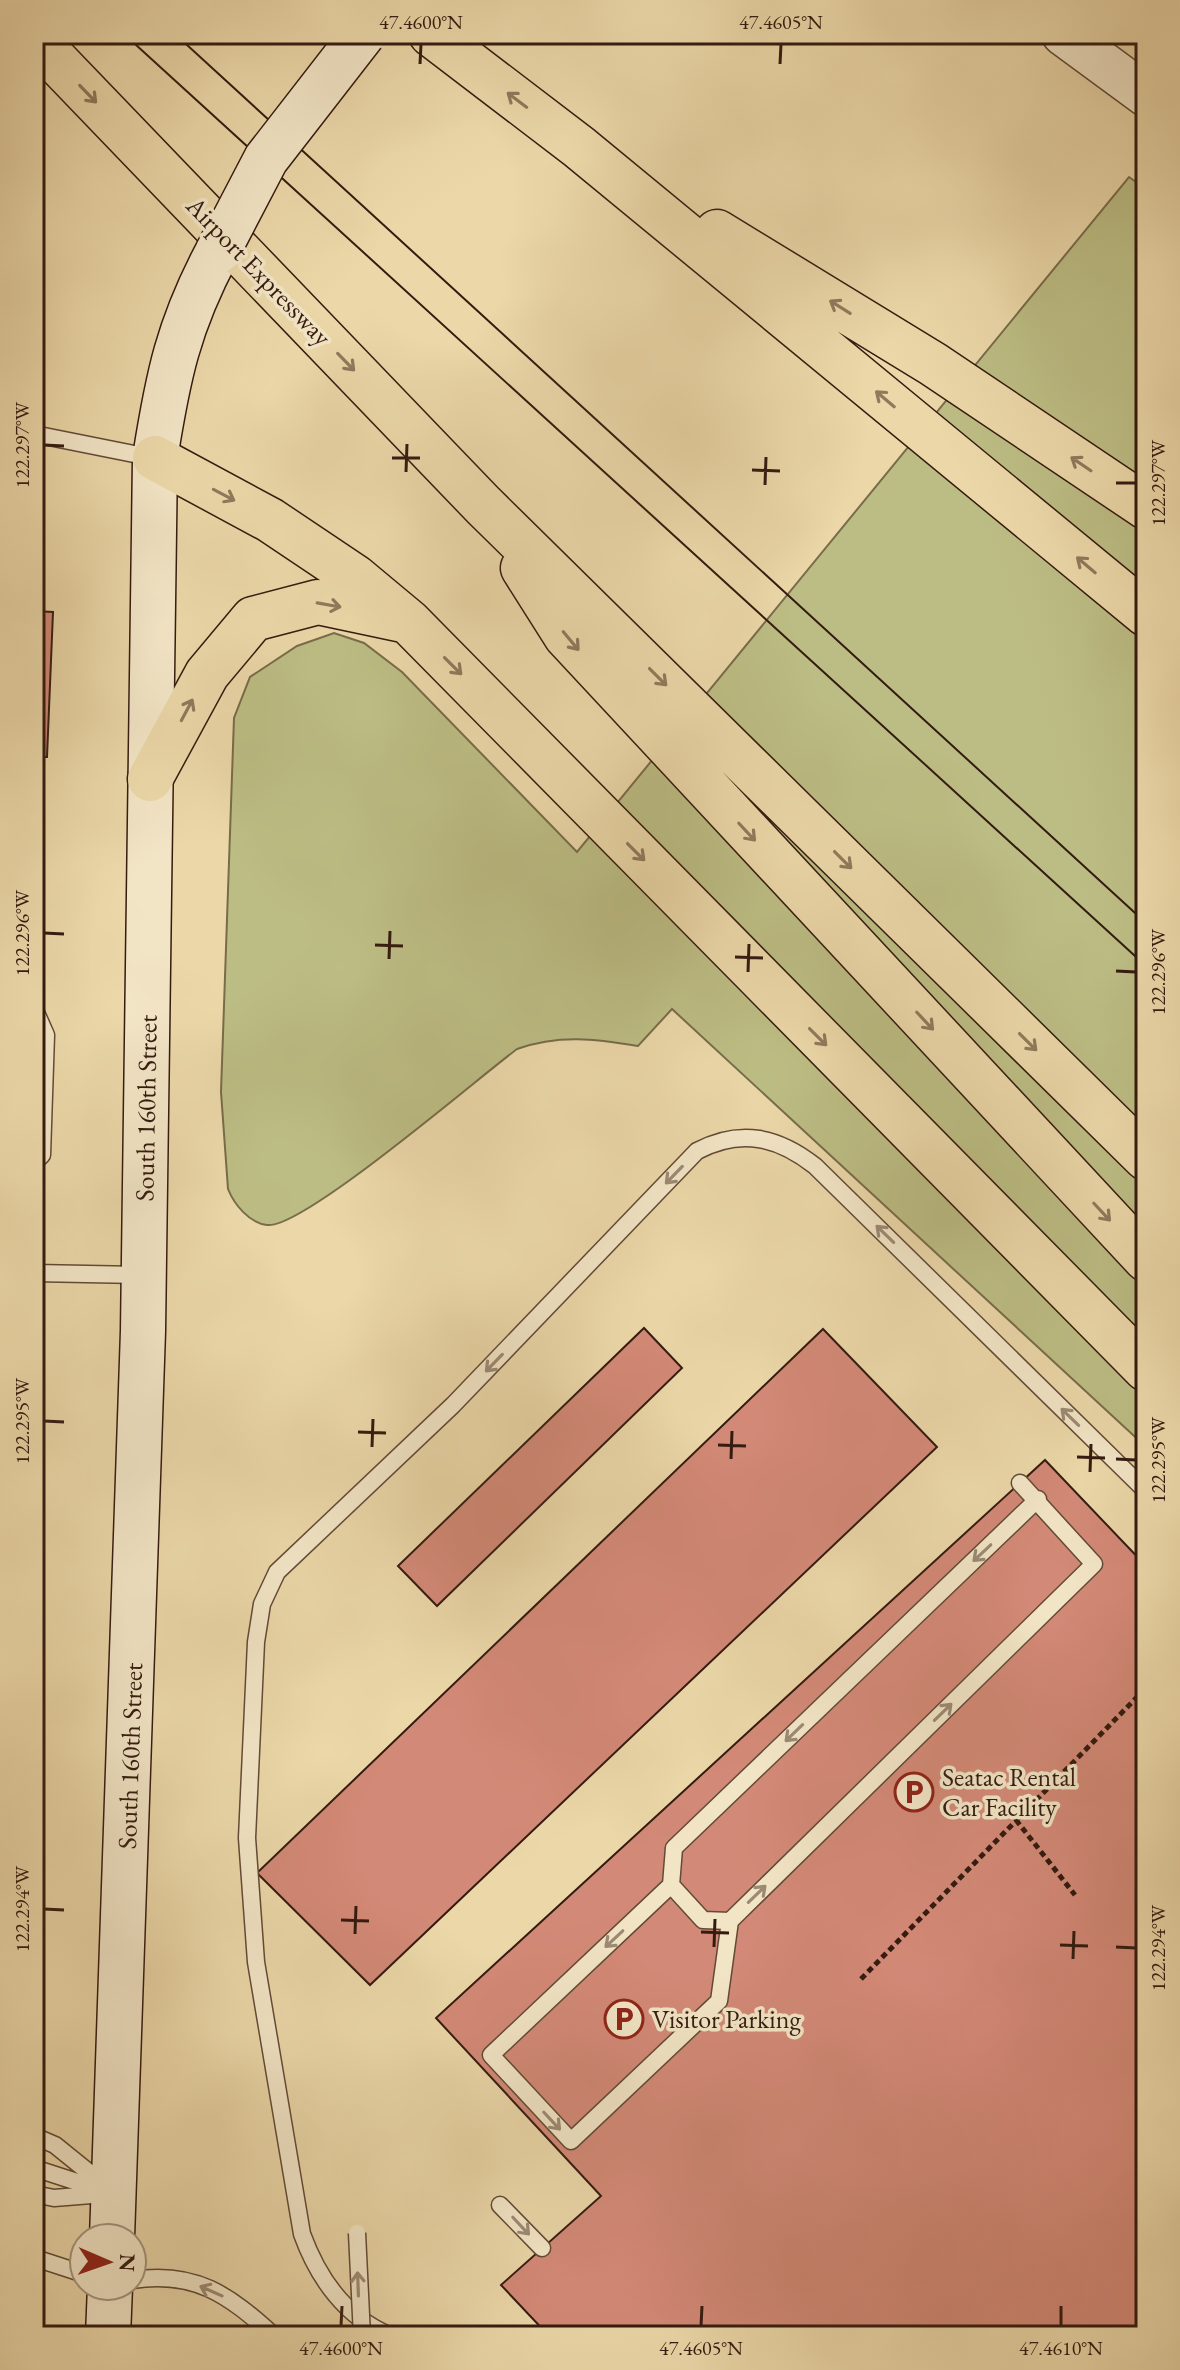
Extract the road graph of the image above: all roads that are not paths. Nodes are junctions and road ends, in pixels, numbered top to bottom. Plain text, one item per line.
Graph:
1 (363, 34) edge
2 (431, 34) edge
3 (1063, 34) edge
4 (34, 38) edge
5 (1146, 95) edge
6 (579, 147) junction
7 (34, 434) edge
8 (155, 458) junction
9 (483, 505) junction
10 (1146, 507) edge
11 (1146, 614) edge
12 (409, 622) junction
13 (150, 779) junction
14 (34, 1008) edge
15 (1146, 1158) edge
16 (34, 1162) edge
17 (1146, 1259) edge
18 (34, 1273) edge
19 (143, 1276) junction
20 (1146, 1369) edge
21 (1020, 1483) dead end
22 (1146, 1491) edge
23 (1038, 1499) junction
24 (671, 1885) junction
25 (730, 1921) junction
26 (34, 2136) edge
27 (34, 2168) edge
28 (114, 2193) junction
29 (34, 2194) edge
30 (500, 2205) dead end
31 (113, 2222) edge
32 (357, 2233) dead end
33 (542, 2248) dead end
34 (35, 2258) edge
35 (68, 2269) edge
36 (148, 2278) edge
37 (109, 2302) edge
38 (108, 2336) edge
39 (274, 2336) edge
40 (362, 2336) edge
41 (391, 2336) edge

1 - 8 main road, South 160th Street, bridge
6 -> 2 highway
3 - 5 street
4 -> 9 highway, Airport Expressway
10 -> 6 highway
11 -> 6 highway
7 - 8 lane
8 -> 12 highway
8 - 13 main road, South 160th Street
9 -> 15 highway
9 -> 17 highway
13 -> 12 highway
12 -> 20 highway
13 - 19 main road, South 160th Street
14 - 16 lane
18 - 19 lane
19 - 28 main road, South 160th Street
21 - 23 lane
22 -> 41 lane
23 -> 24 lane
25 -> 23 lane
24 - 25 lane
24 -> 25 lane
26 - 28 lane
27 - 28 lane
28 - 29 lane
28 - 31 main road, South 160th Street
30 -> 33 lane
40 -> 32 lane, bridge
34 - 35 lane
39 -> 36 lane
37 - 38 main road

